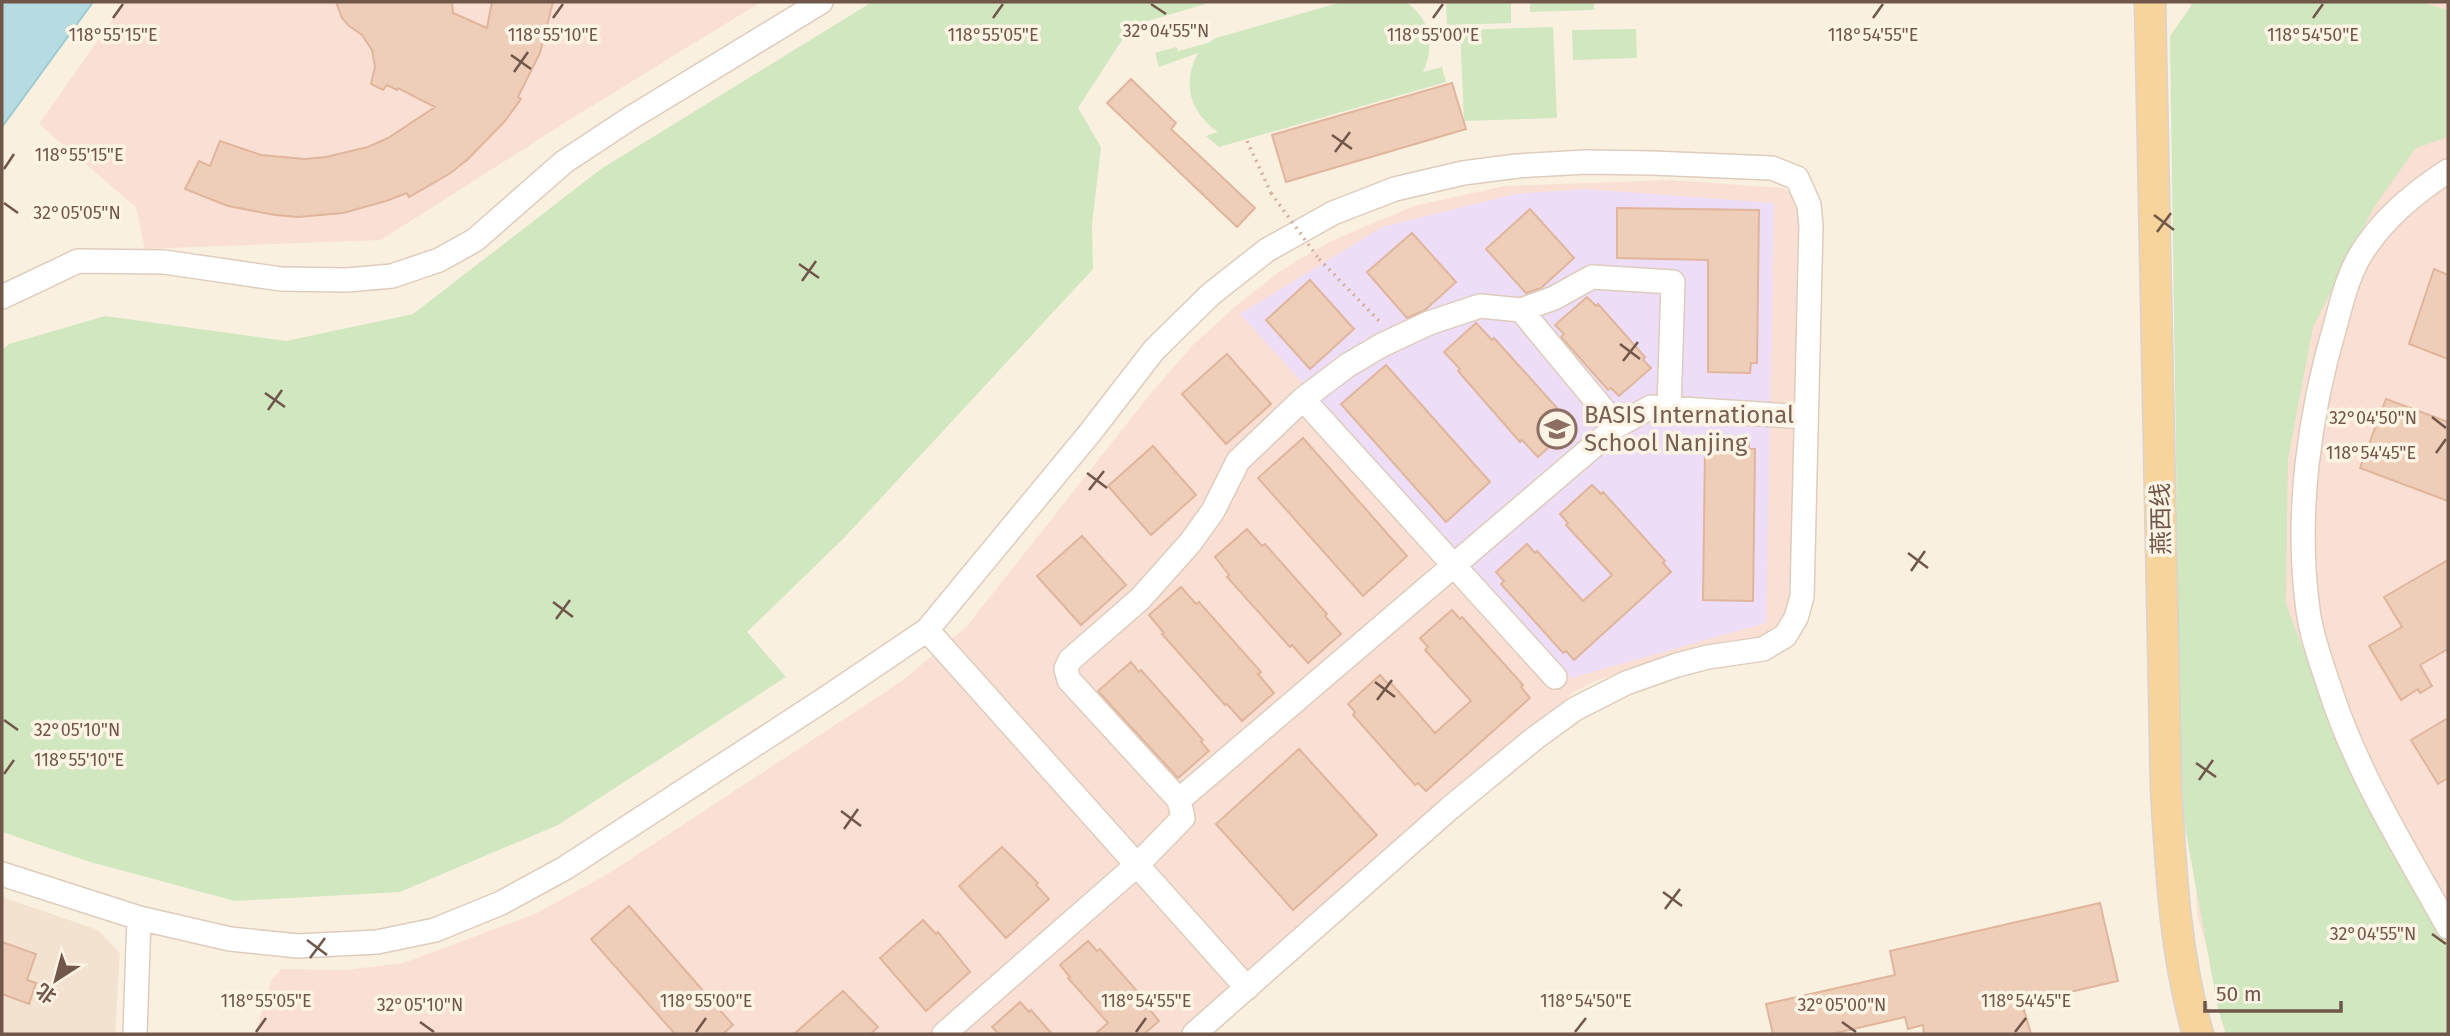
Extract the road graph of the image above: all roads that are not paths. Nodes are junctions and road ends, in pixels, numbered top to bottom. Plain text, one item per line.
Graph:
1 (821, 2) edge
2 (2150, 2) edge
3 (2448, 171) edge
4 (2, 297) edge
5 (1521, 310) junction
6 (1303, 399) junction
7 (1669, 409) junction
8 (1806, 417) junction
9 (1617, 426) junction
10 (1454, 565) junction
11 (927, 629) junction
12 (1556, 677) dead end
13 (1179, 800) junction
14 (1138, 864) junction
15 (2, 874) edge
16 (139, 918) junction
17 (2448, 927) edge
18 (1247, 988) junction
19 (135, 1034) edge
20 (944, 1034) edge
21 (1194, 1034) edge
22 (2198, 1034) edge

1 - 4 street
2 - 22 main road, 燕西线
3 - 17 street
5 - 6 street
5 - 7 street
5 - 9 street
6 - 10 street
6 - 13 street
7 - 8 street
7 - 9 street
8 - 11 street
8 - 18 street
9 - 10 street
10 - 12 street
10 - 13 street
11 - 14 street
11 - 16 street
13 - 14 street
14 - 18 street
14 - 20 street
15 - 16 street
16 - 19 street
18 - 21 street

